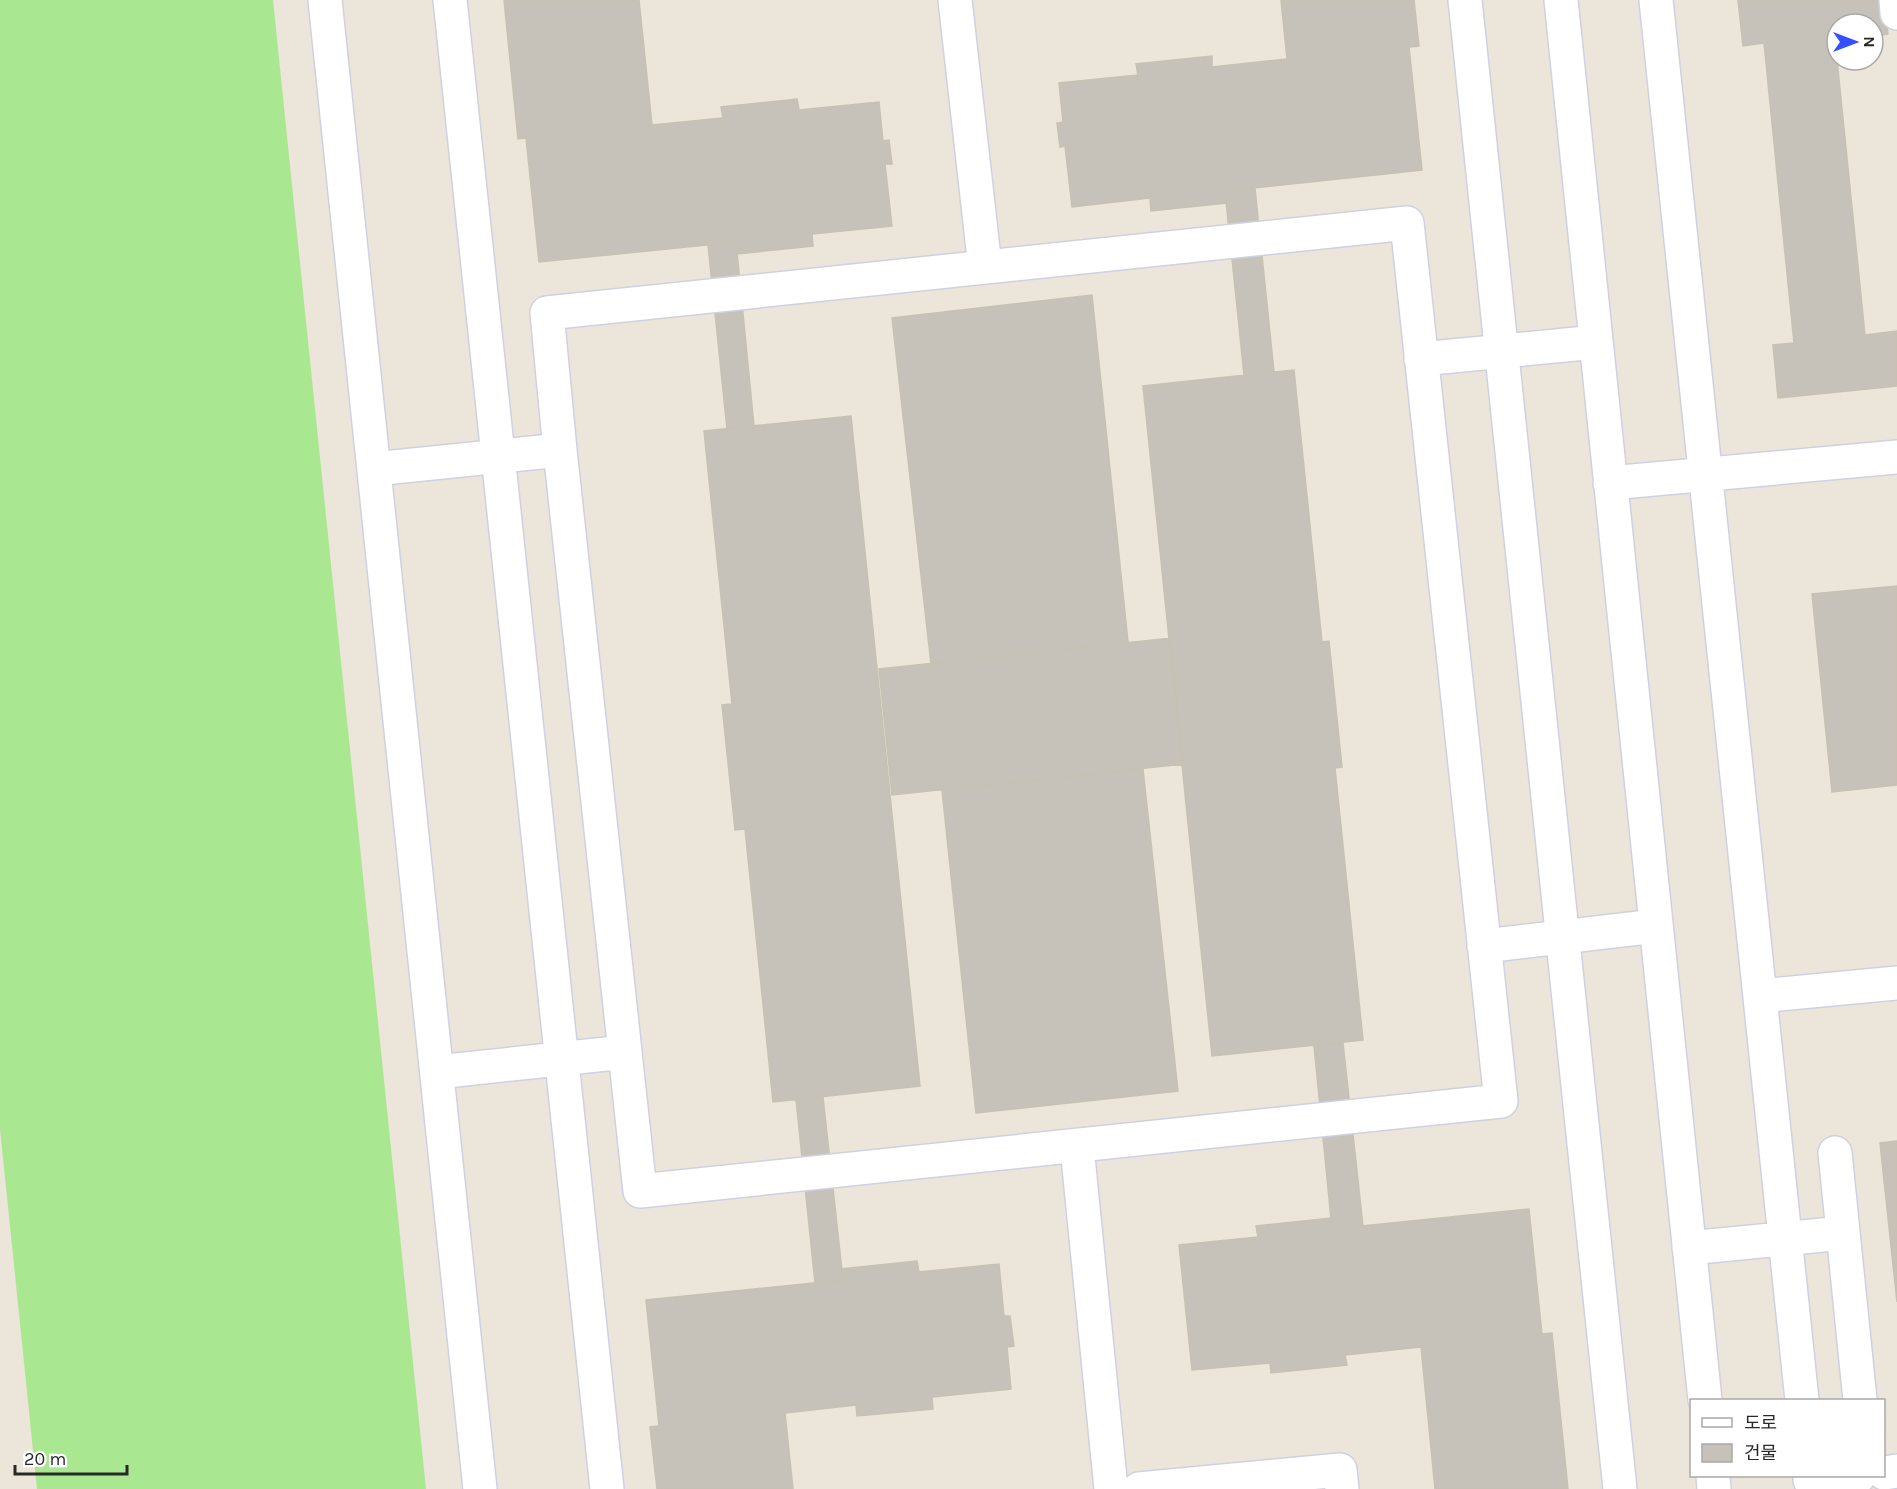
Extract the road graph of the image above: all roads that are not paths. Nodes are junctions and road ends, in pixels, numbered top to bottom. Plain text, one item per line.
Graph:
1 (325, 0) edge
2 (450, 0) edge
3 (955, 0) edge
4 (1465, 0) edge
5 (1560, 0) edge
6 (1656, 0) edge
7 (1896, 0) edge
8 (1897, 13) edge
9 (984, 267) junction
10 (1596, 342) junction
11 (1502, 351) junction
12 (1421, 359) junction
13 (560, 450) junction
14 (1897, 456) edge
15 (498, 457) junction
16 (374, 469) junction
17 (1706, 475) junction
18 (1610, 483) junction
19 (1656, 926) junction
20 (1562, 937) junction
21 (1484, 946) junction
22 (1897, 983) edge
23 (1760, 996) junction
24 (625, 1052) junction
25 (562, 1058) junction
26 (436, 1072) junction
27 (1077, 1147) junction
28 (1835, 1153) dead end
29 (1843, 1233) junction
30 (1784, 1238) junction
31 (1689, 1248) junction
32 (1705, 1399) edge
33 (1802, 1399) edge
34 (1860, 1399) edge
35 (1851, 1477) edge
36 (1810, 1482) edge
37 (480, 1489) edge
38 (607, 1489) edge
39 (1111, 1489) edge
40 (1139, 1489) edge
41 (1342, 1489) edge
42 (1620, 1489) edge

1 - 16 lane
2 - 15 lane
3 - 9 lane
4 - 11 lane
5 - 10 lane
6 - 17 lane
7 - 8 lane
9 - 12 lane
9 - 13 lane
10 - 11 lane
10 - 18 lane
11 - 12 lane
11 - 20 lane
12 - 21 lane
13 - 15 lane
13 - 24 lane
14 - 17 lane
15 - 16 lane
15 - 25 lane
16 - 26 lane
17 - 18 lane
17 - 23 lane
18 - 19 lane
19 - 20 lane
19 - 31 lane
20 - 21 lane
20 - 42 lane
21 - 27 lane
22 - 23 lane
23 - 30 lane
24 - 25 lane
24 - 27 lane
25 - 26 lane
25 - 38 lane
26 - 37 lane
27 - 39 lane
28 - 29 lane
29 - 30 lane
29 - 34 lane
30 - 31 lane
30 - 33 lane
31 - 32 lane
35 - 36 lane
40 - 41 lane

